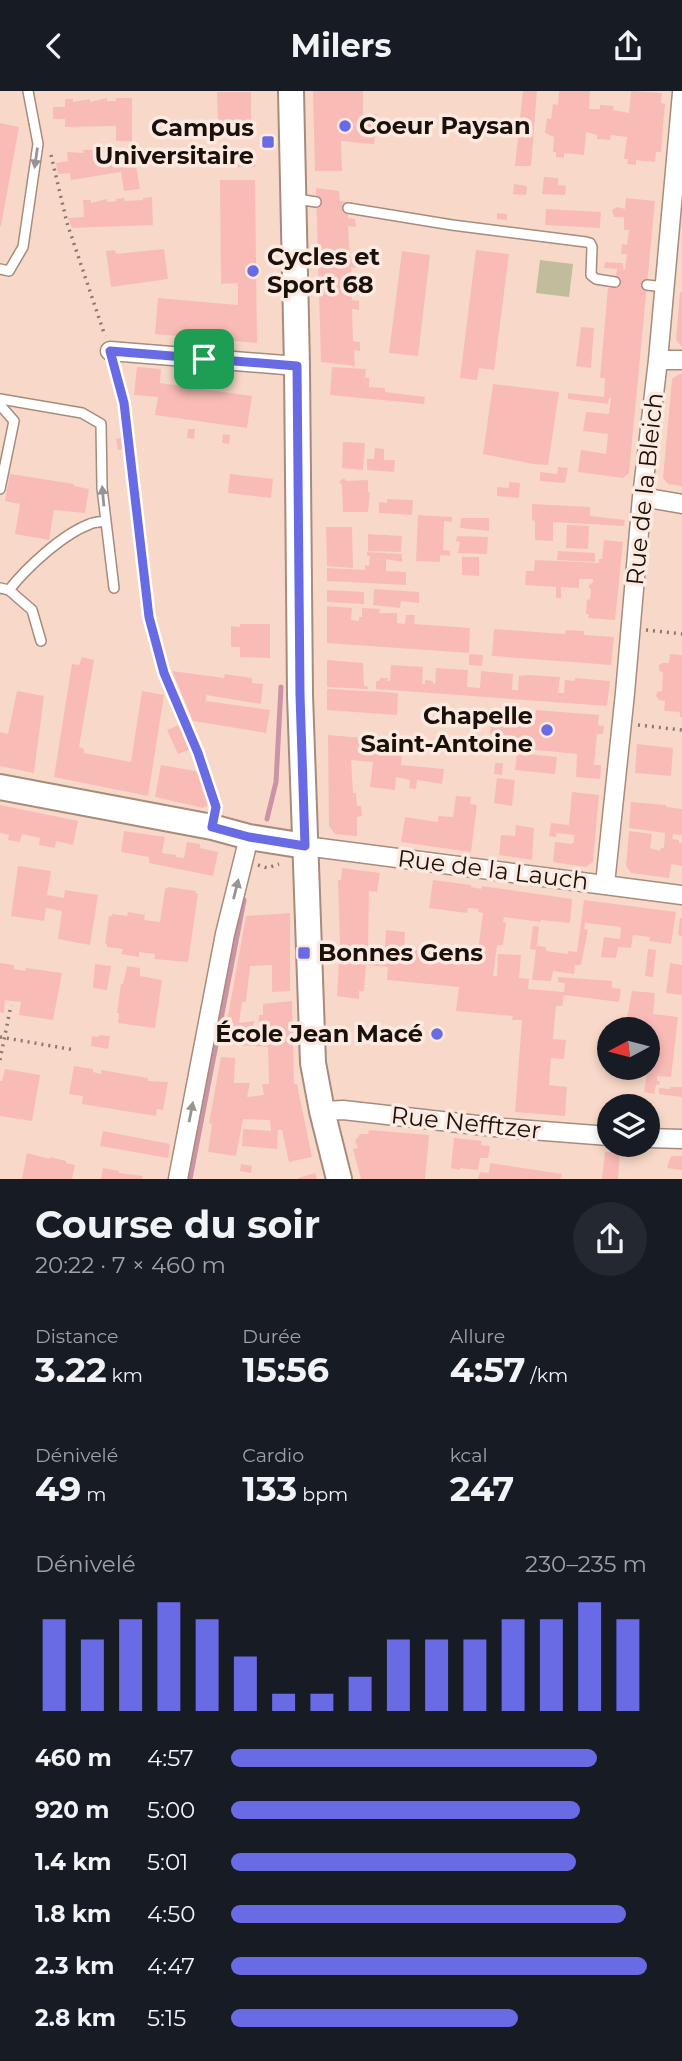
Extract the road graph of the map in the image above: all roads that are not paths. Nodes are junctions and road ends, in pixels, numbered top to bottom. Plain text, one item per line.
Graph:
1 (28, 91) edge
2 (291, 91) edge
3 (682, 93) edge
4 (348, 208) dead end
5 (0, 269) edge
6 (615, 282) dead end
7 (110, 351) road end
8 (658, 360) junction
9 (682, 360) edge
10 (297, 366) junction
11 (0, 399) edge
12 (0, 405) edge
13 (0, 489) edge
14 (642, 497) junction
15 (682, 504) edge
16 (106, 521) junction
17 (114, 588) dead end
18 (5, 589) edge
19 (41, 641) dead end
20 (0, 787) edge
21 (249, 837) junction
22 (305, 846) junction
23 (605, 884) junction
24 (682, 895) edge
25 (322, 1111) junction
26 (597, 1135) edge
27 (660, 1138) edge
28 (682, 1139) edge
29 (178, 1179) edge
30 (339, 1179) edge

1 -> 5 lane
2 - 10 main road
3 - 8 street, Rue de la Bleich
4 - 6 lane
7 - 10 street
8 - 9 street
8 - 14 street, Rue de la Bleich
10 - 22 main road
16 -> 11 lane
12 - 13 lane
14 - 15 street
14 - 23 street, Rue de la Bleich
16 - 17 lane
16 - 18 lane
18 - 19 lane
20 - 21 main road
21 - 22 main road
29 -> 21 street
22 - 23 street, Rue de la Lauch
22 - 25 main road
23 - 24 street, Rue de la Lauch
25 - 26 street, Rue Nefftzer
25 - 30 main road
27 - 28 street

